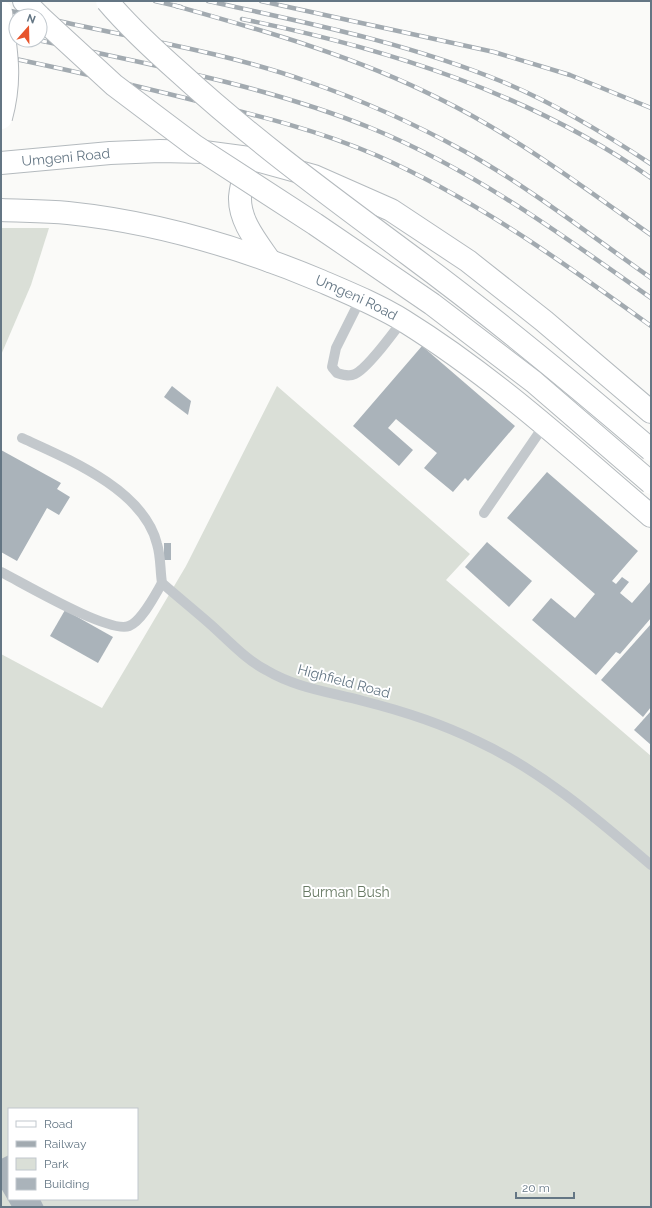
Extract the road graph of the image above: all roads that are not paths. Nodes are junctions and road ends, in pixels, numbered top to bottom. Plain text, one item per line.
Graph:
1 (24, 1) edge
2 (107, 1) edge
3 (31, 8) edge
4 (1, 12) edge
5 (48, 23) edge
6 (1, 118) edge
7 (249, 158) junction
8 (1, 163) edge
9 (1, 210) edge
10 (270, 261) junction
11 (360, 298) junction
12 (403, 320) junction
13 (651, 412) edge
14 (545, 424) junction
15 (22, 438) dead end
16 (651, 450) edge
17 (651, 483) edge
18 (484, 513) dead end
19 (651, 516) edge
20 (1, 572) edge
21 (162, 583) junction
22 (651, 865) edge

1 - 3 main road
2 - 16 main road, bridge
4 - 6 main road, bridge
5 - 17 main road, bridge
7 - 8 main road, Umgeni Road
7 - 10 main road
7 - 13 main road, Umgeni Road
9 - 10 main road, Umgeni Road
10 - 11 main road, Umgeni Road
11 - 12 main road, Umgeni Road
11 - 12 lane
12 - 14 main road, Umgeni Road
14 - 18 lane
14 - 19 main road, Umgeni Road
15 - 21 lane
20 - 21 lane
21 - 22 lane, Highfield Road

